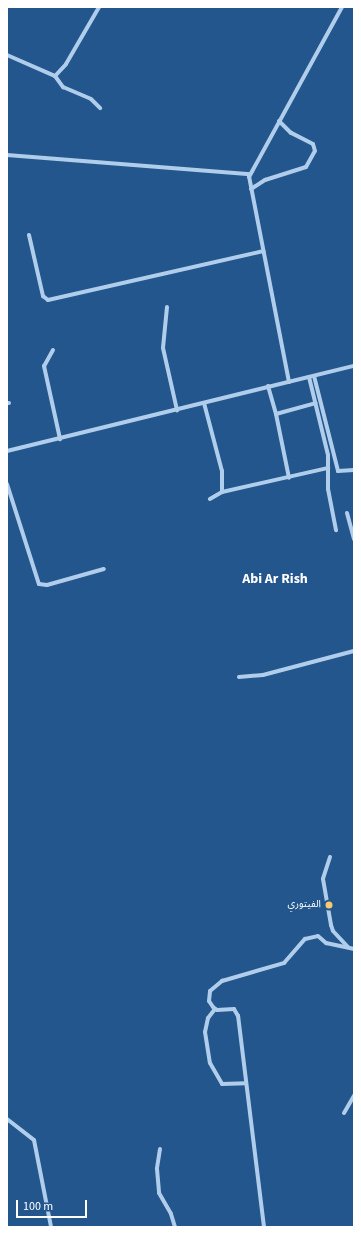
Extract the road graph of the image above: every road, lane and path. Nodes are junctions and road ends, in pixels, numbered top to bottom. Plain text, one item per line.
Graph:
1 (99, 7) edge
2 (342, 7) edge
3 (7, 55) edge
4 (55, 76) junction
5 (100, 108) dead end
6 (279, 121) junction
7 (7, 155) edge
8 (250, 174) junction
9 (252, 188) junction
10 (29, 235) dead end
11 (263, 251) junction
12 (167, 307) dead end
13 (53, 350) dead end
14 (354, 366) edge
15 (314, 376) junction
16 (309, 377) junction
17 (289, 382) junction
18 (268, 386) junction
19 (204, 402) junction
20 (316, 403) junction
21 (177, 410) junction
22 (276, 414) junction
23 (60, 439) junction
24 (7, 452) edge
25 (328, 468) junction
26 (354, 470) edge
27 (289, 478) junction
28 (7, 484) edge
29 (222, 492) junction
30 (210, 499) dead end
31 (347, 513) dead end
32 (336, 530) dead end
33 (354, 539) edge
34 (104, 569) dead end
35 (354, 651) edge
36 (239, 677) dead end
37 (330, 857) dead end
38 (348, 947) junction
39 (354, 949) edge
40 (215, 1009) junction
41 (246, 1083) junction
42 (354, 1096) edge
43 (344, 1113) dead end
44 (7, 1119) edge
45 (160, 1148) dead end
46 (51, 1227) edge
47 (175, 1227) edge
48 (264, 1227) edge

1 - 4 street
2 - 6 street
3 - 4 street
4 - 5 street
6 - 8 street
6 - 9 street
7 - 8 street
8 - 9 street
9 - 11 street
10 - 11 street
11 - 17 street
12 - 21 street
13 - 23 street
14 - 15 street
15 - 16 street
15 - 26 street
16 - 17 street
16 - 20 street
17 - 18 street
18 - 19 street
18 - 22 street
19 - 21 street
19 - 29 street
20 - 22 street
20 - 25 street
21 - 23 street
22 - 27 street
23 - 24 street
25 - 27 street
25 - 32 street
27 - 29 street
28 - 34 street
29 - 30 street
31 - 33 street
35 - 36 street
37 - 38 street
38 - 39 street
38 - 40 street
40 - 41 street
40 - 41 street
41 - 48 street
42 - 43 street
44 - 46 street
45 - 47 street

